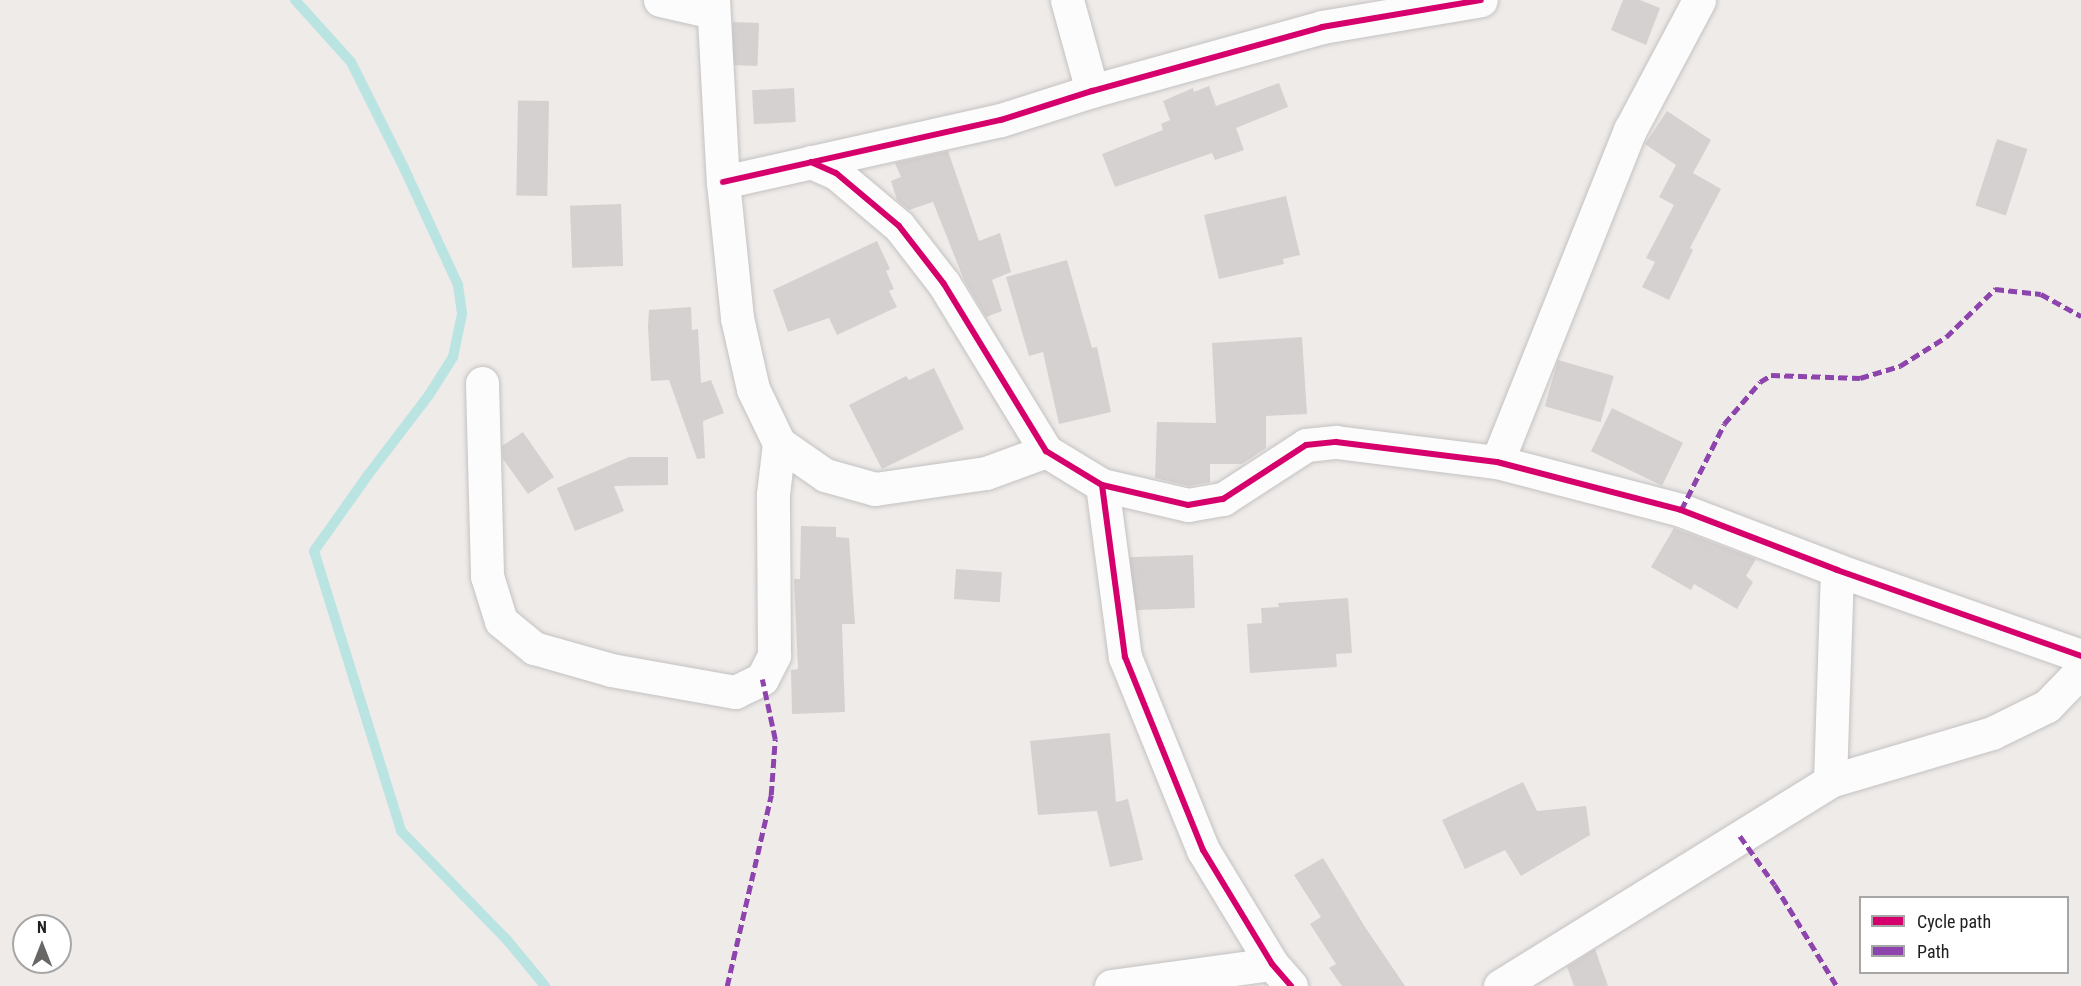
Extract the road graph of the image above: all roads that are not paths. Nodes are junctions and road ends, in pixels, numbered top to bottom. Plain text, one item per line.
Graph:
1 (660, 0) edge
2 (1067, 0) edge
3 (1481, 0) edge
4 (1694, 1) edge
5 (713, 6) edge
6 (1092, 91) junction
7 (811, 162) junction
8 (723, 182) junction
9 (482, 383) dead end
10 (779, 443) junction
11 (1046, 451) junction
12 (1497, 462) junction
13 (1102, 485) junction
14 (1837, 570) junction
15 (2081, 656) edge
16 (2081, 671) edge
17 (1830, 781) junction
18 (1282, 975) edge
19 (1111, 986) edge
20 (1500, 986) edge

1 - 5 street
2 - 6 street
3 - 6 street
4 - 12 street
5 - 8 street
6 - 7 street
7 - 8 street
7 - 11 street
8 - 10 street
9 - 10 street
10 - 11 street
11 - 13 street
12 - 13 street
12 - 14 street
13 - 18 street
14 - 15 street
14 - 17 street
16 - 17 street
17 - 20 street
18 - 19 street

